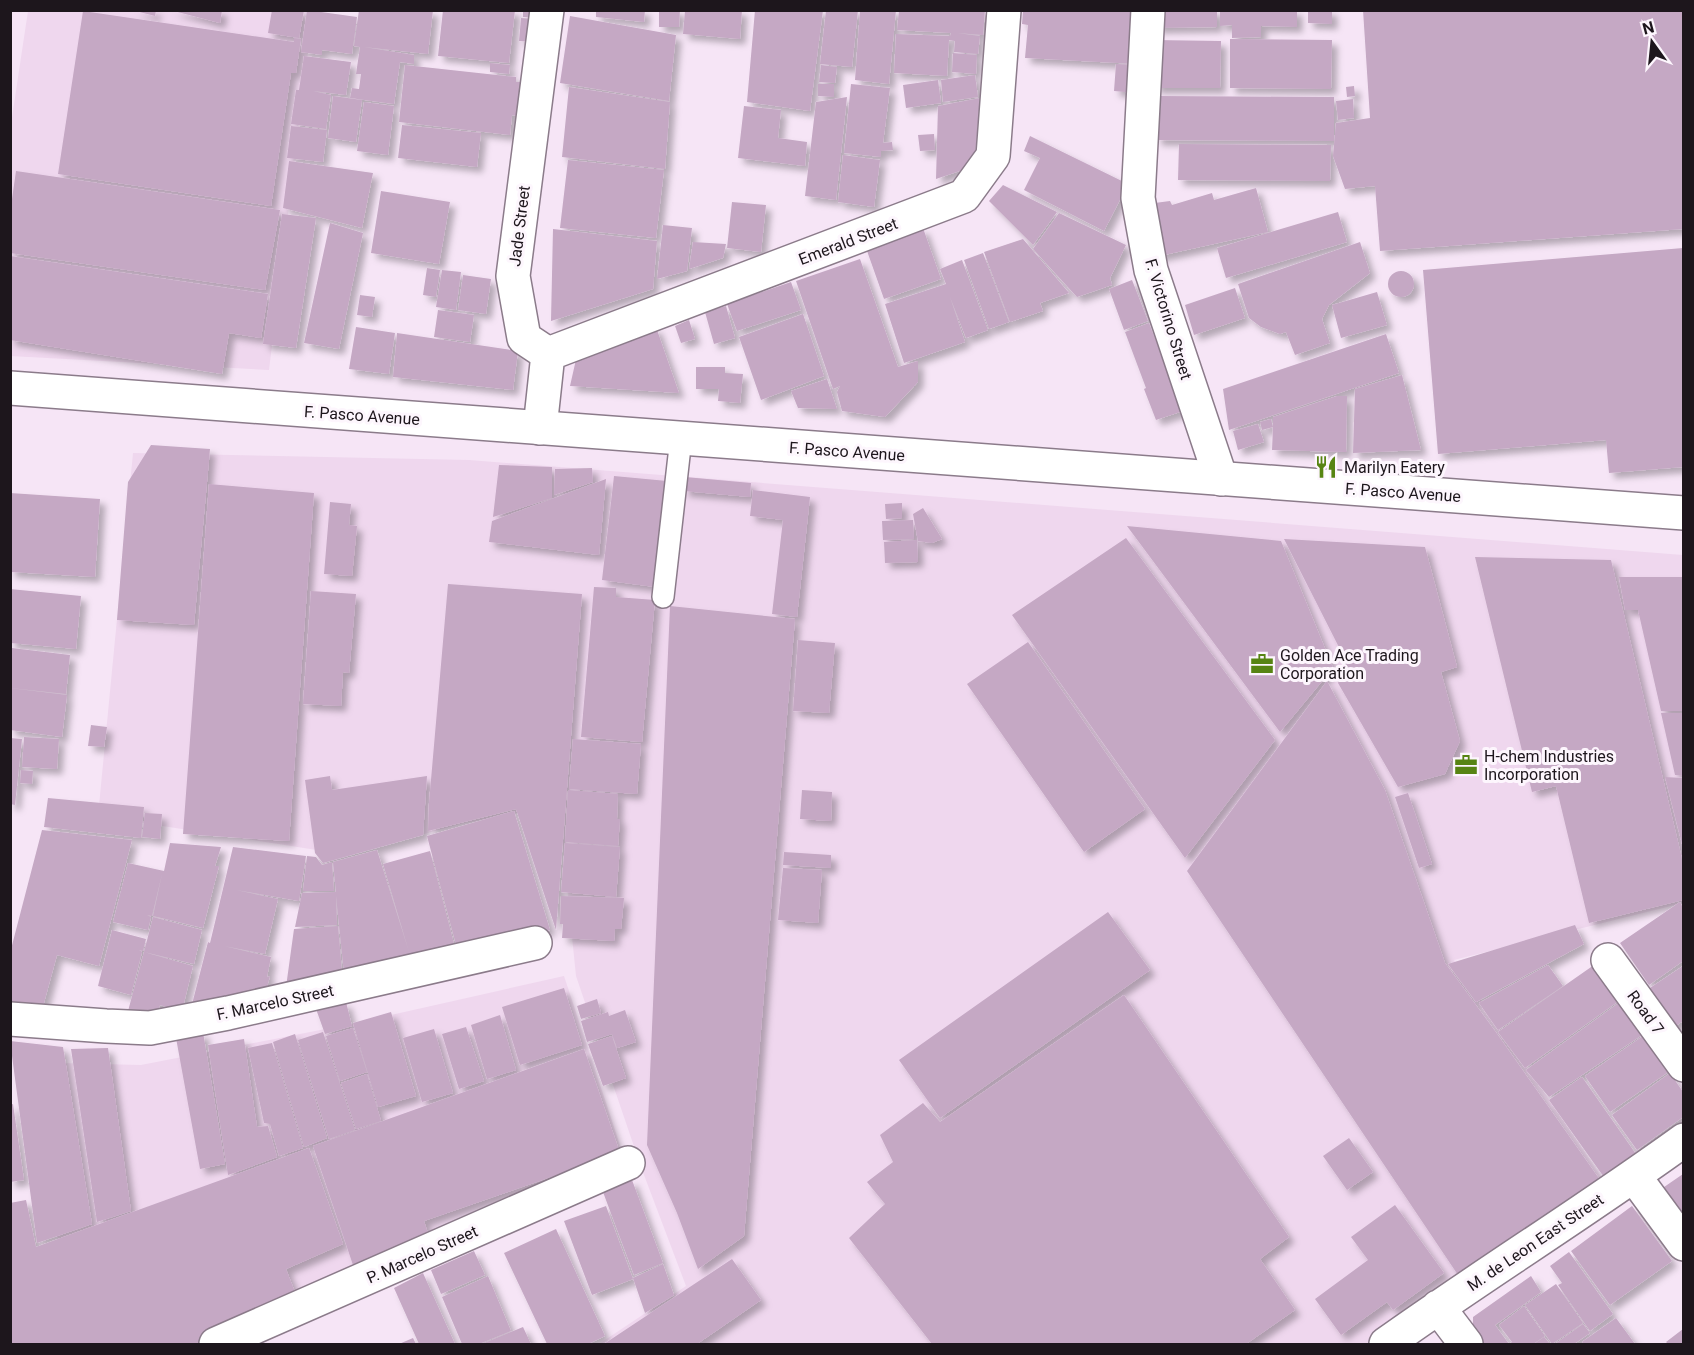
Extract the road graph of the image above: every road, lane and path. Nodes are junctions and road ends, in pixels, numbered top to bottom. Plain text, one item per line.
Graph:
1 (547, 10) edge
2 (1004, 10) edge
3 (1148, 10) edge
4 (548, 354) junction
5 (10, 388) edge
6 (540, 428) junction
7 (681, 438) junction
8 (1221, 479) junction
9 (1683, 513) edge
10 (663, 597) dead end
11 (535, 943) dead end
12 (1608, 960) dead end
13 (10, 1019) edge
14 (1683, 1065) edge
15 (1683, 1140) edge
16 (628, 1163) dead end
17 (1634, 1176) junction
18 (1683, 1244) edge
19 (1438, 1307) junction
20 (216, 1344) edge
21 (1386, 1344) edge
22 (1466, 1344) edge

1 - 4 street, Jade Street
2 - 4 street, Emerald Street
3 - 8 street, F. Victorino Street
4 - 6 street
5 - 6 street, F. Pasco Avenue
6 - 7 street, F. Pasco Avenue
7 - 8 street, F. Pasco Avenue
7 - 10 lane
8 - 9 street, F. Pasco Avenue
11 - 13 street, F. Marcelo Street
12 - 14 street, Road 7
15 - 17 street, M. de Leon East Street
16 - 20 street, P. Marcelo Street
17 - 18 street
17 - 19 street, M. de Leon East Street
19 - 21 street, M. de Leon East Street
19 - 22 street

